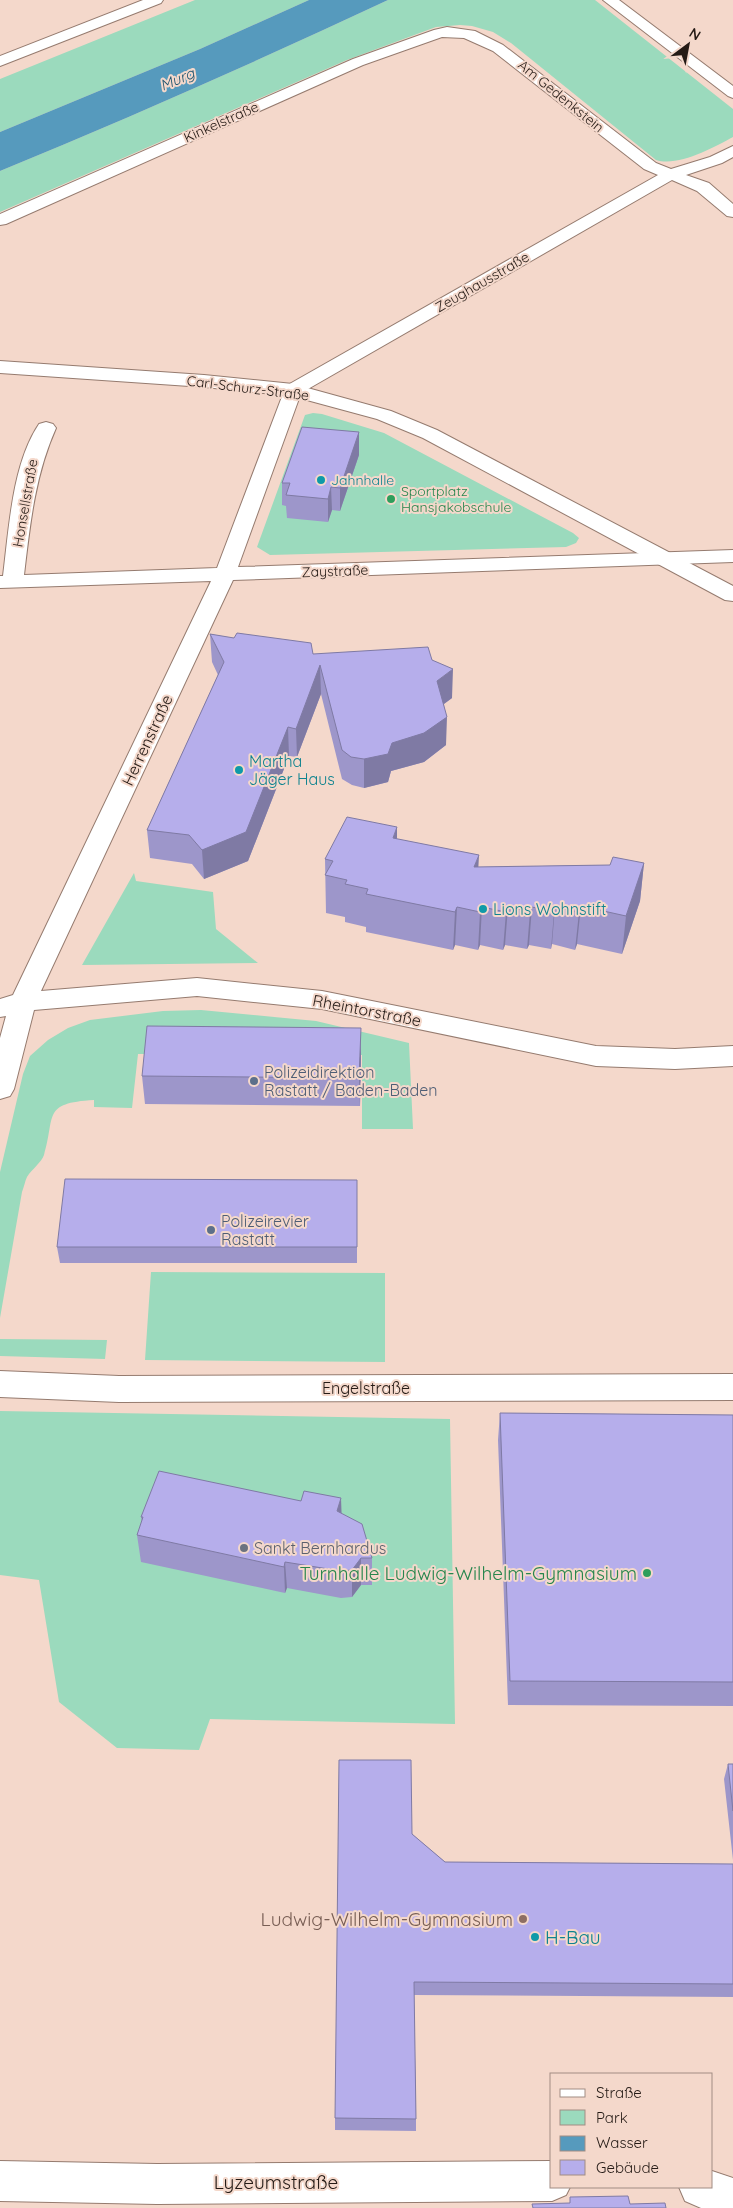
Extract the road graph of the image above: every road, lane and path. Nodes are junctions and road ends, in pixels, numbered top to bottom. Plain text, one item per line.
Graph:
1 (156, 0) edge
2 (610, 0) edge
3 (445, 32) joint
4 (0, 61) edge
5 (733, 93) edge
6 (733, 151) edge
7 (671, 174) junction
8 (733, 212) edge
9 (0, 220) edge
10 (0, 368) edge
11 (293, 390) junction
12 (46, 428) dead end
13 (733, 556) edge
14 (670, 559) junction
15 (733, 569) edge
16 (224, 574) junction
17 (6, 581) edge
18 (733, 595) edge
19 (12, 1005) edge
20 (733, 1056) edge
21 (0, 1089) edge
22 (0, 1384) edge
23 (733, 1387) edge
24 (0, 2181) edge
25 (550, 2181) edge
26 (702, 2188) edge
27 (733, 2198) edge

1 - 4 street
2 - 5 street
3 - 7 street, Am Gedenkstein
3 - 9 street, Kinkelstraße
6 - 7 street, Zeughausstraße
7 - 8 street, Am Gedenkstein
7 - 11 street, Zeughausstraße
10 - 11 street, Carl-Schurz-Straße
11 - 14 street, Carl-Schurz-Straße
11 - 16 street, Herrenstraße
12 - 17 street, Honsellstraße
13 - 14 street, Zaystraße
14 - 15 street, Zaystraße
14 - 16 street, Zaystraße
14 - 18 street, Carl-Schurz-Straße
16 - 17 street, Zaystraße
16 - 19 street, Herrenstraße
19 - 20 street, Rheintorstraße
19 - 21 street, Herrenstraße
22 - 23 street, Engelstraße
24 - 25 street, Lyzeumstraße
26 - 27 street

